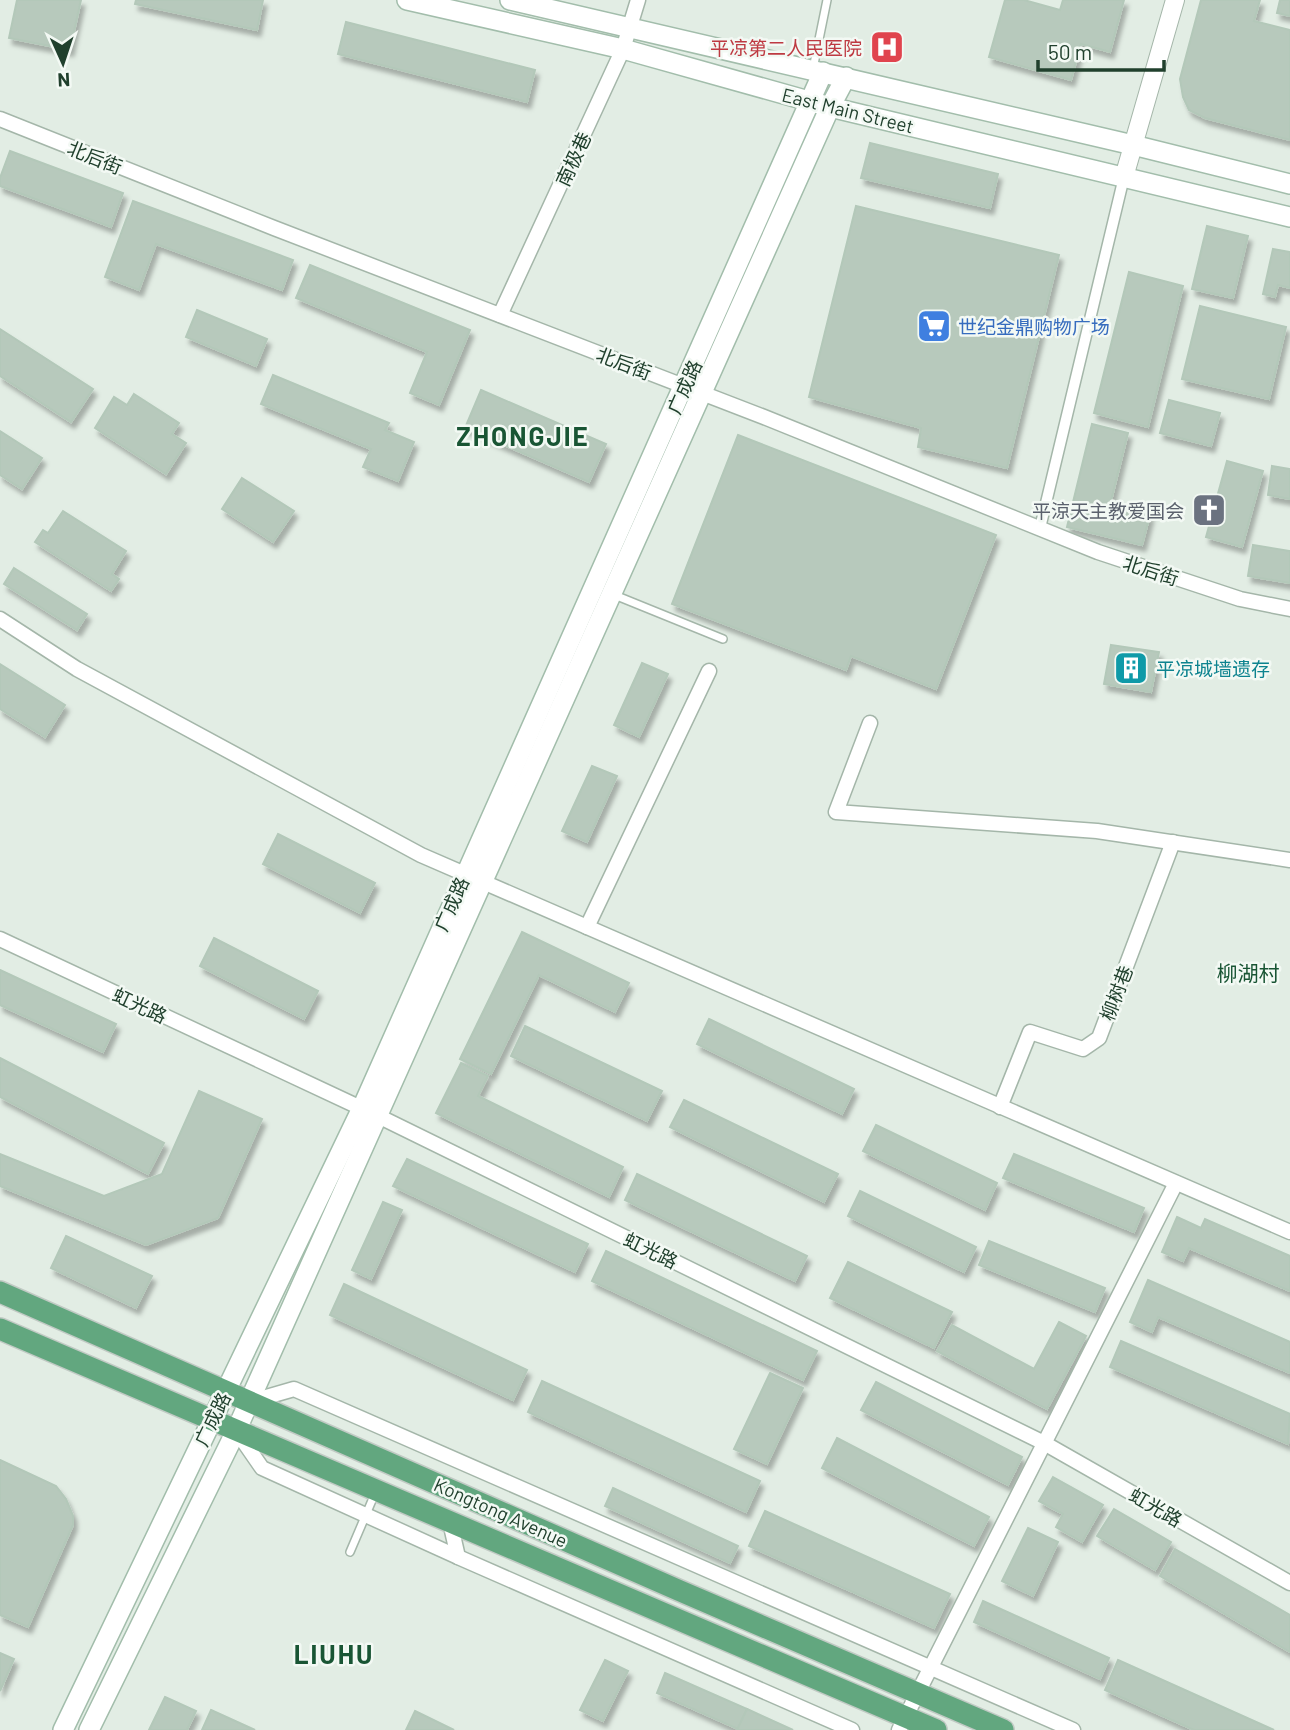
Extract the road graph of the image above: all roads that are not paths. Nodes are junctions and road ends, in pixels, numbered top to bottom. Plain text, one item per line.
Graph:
1 (407, 0) edge
2 (510, 0) edge
3 (638, 0) edge
4 (827, 0) edge
5 (1175, 0) edge
6 (630, 27) junction
7 (623, 49) junction
8 (818, 70) junction
9 (846, 77) junction
10 (821, 104) junction
11 (0, 119) edge
12 (1133, 145) junction
13 (1124, 177) junction
14 (1290, 184) edge
15 (1290, 217) edge
16 (500, 315) junction
17 (693, 389) junction
18 (1040, 528) junction
19 (612, 594) junction
20 (1290, 609) edge
21 (0, 619) edge
22 (723, 639) dead end
23 (709, 671) dead end
24 (870, 723) dead end
25 (1173, 842) junction
26 (1290, 860) edge
27 (474, 878) junction
28 (587, 927) junction
29 (0, 939) edge
30 (1000, 1107) junction
31 (370, 1112) junction
32 (1176, 1183) junction
33 (1290, 1233) edge
34 (0, 1292) edge
35 (0, 1329) edge
36 (225, 1391) junction
37 (249, 1402) junction
38 (211, 1420) junction
39 (236, 1431) junction
40 (1044, 1443) junction
41 (376, 1491) junction
42 (367, 1516) junction
43 (450, 1522) junction
44 (350, 1552) dead end
45 (458, 1557) junction
46 (1290, 1584) edge
47 (931, 1667) junction
48 (917, 1693) junction
49 (902, 1723) edge
50 (63, 1730) edge
51 (89, 1730) edge
52 (852, 1730) edge
53 (936, 1730) edge
54 (1003, 1730) edge
55 (1073, 1730) edge

1 - 7 main road, East Main Street
2 - 6 main road, East Main Street
3 - 6 street, 南极巷
4 - 8 lane
5 - 12 street
6 - 7 street, 南极巷
6 - 8 main road, East Main Street
7 - 10 main road, East Main Street
7 - 16 street, 南极巷
8 - 9 main road, East Main Street
8 - 10 main road, 广成路
9 - 10 main road, 广成路
9 - 12 main road, East Main Street
10 - 13 main road, East Main Street
10 - 17 main road, 广成路
11 - 16 street, 北后街
12 - 13 street
12 - 14 main road, East Main Street
13 - 15 main road, East Main Street
13 - 18 street
16 - 17 street, 北后街
17 - 18 street, 北后街
17 - 19 main road, 广成路
17 - 27 main road, 广成路
18 - 20 street, 北后街
19 - 22 lane
19 - 27 main road, 广成路
21 - 27 street
23 - 28 street
24 - 25 street
25 - 26 street
25 - 30 street, 柳树巷
27 - 28 street
27 - 31 main road, 广成路
28 - 30 street
29 - 31 street, 虹光路
30 - 32 street
31 - 36 main road, 广成路
31 - 37 main road, 广成路
31 - 40 street, 虹光路
32 - 33 street
32 - 40 street
34 - 36 main road, Kongtong Avenue
35 - 38 main road, Kongtong Avenue
36 - 37 main road, Kongtong Avenue
36 - 38 main road, 广成路
37 - 39 main road, 广成路
37 - 47 street
37 - 48 main road, Kongtong Avenue
38 - 39 main road, Kongtong Avenue
38 - 50 main road, 广成路
39 - 41 main road, Kongtong Avenue
39 - 42 street
39 - 51 main road, 广成路
40 - 46 street, 虹光路
40 - 47 street
41 - 42 lane
41 - 43 main road, Kongtong Avenue
42 - 44 lane
42 - 45 street
43 - 45 street
43 - 49 main road, Kongtong Avenue
45 - 52 street
47 - 48 street
47 - 55 street
48 - 49 street
48 - 54 main road, Kongtong Avenue
49 - 53 main road, Kongtong Avenue

